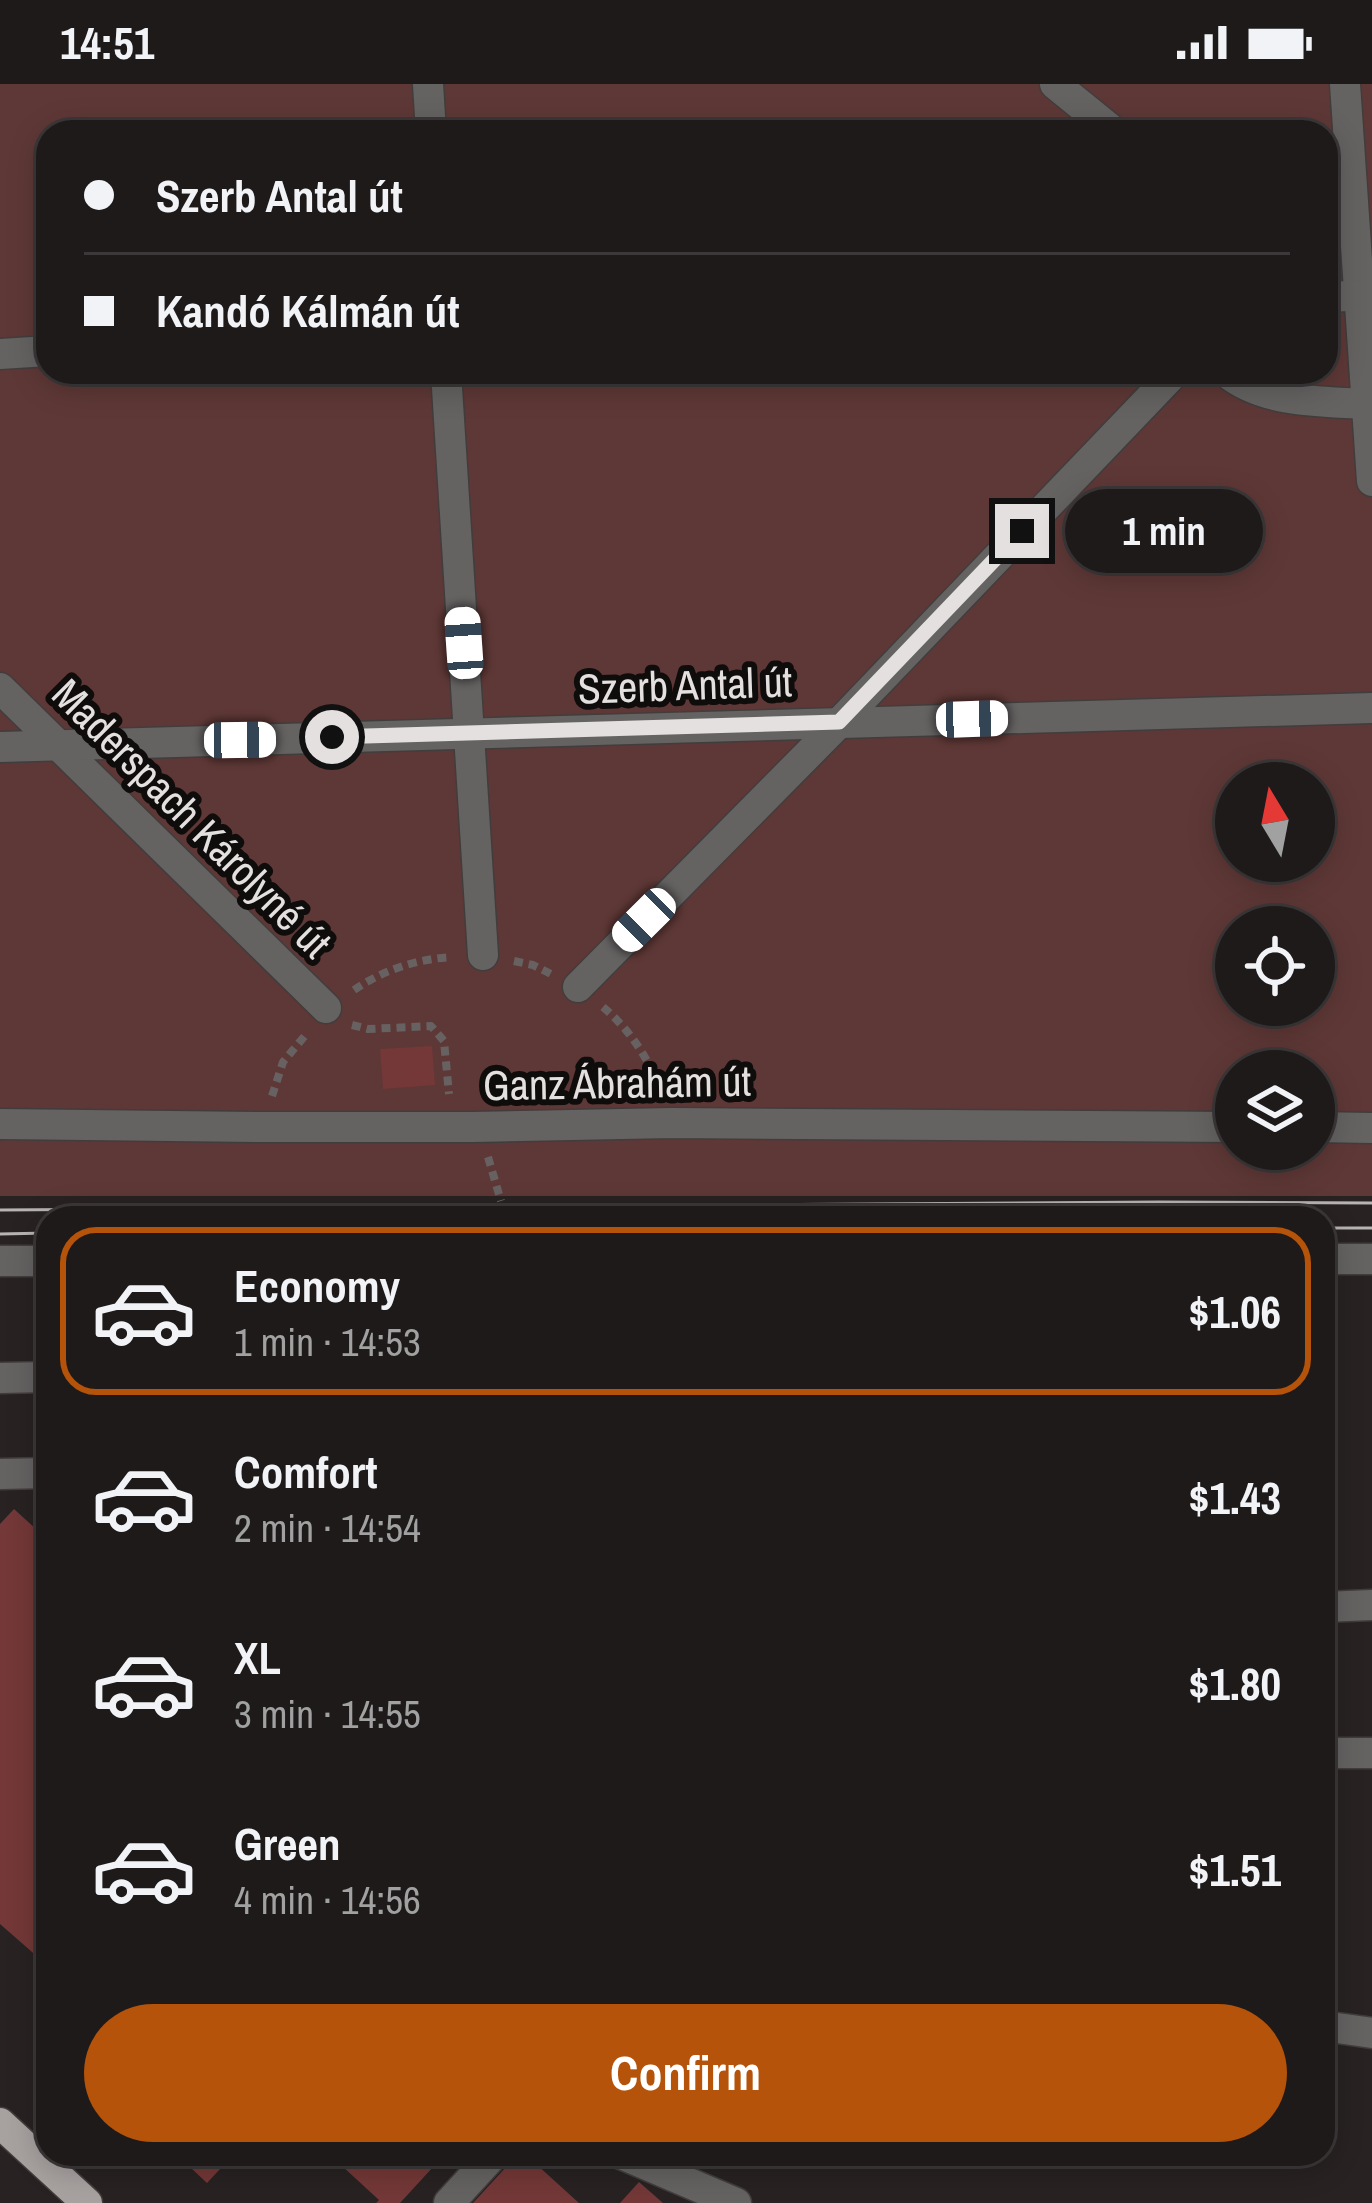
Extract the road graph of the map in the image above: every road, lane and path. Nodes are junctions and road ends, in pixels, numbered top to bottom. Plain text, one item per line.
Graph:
1 (428, 84) edge
2 (1055, 84) edge
3 (1345, 84) edge
4 (430, 120) edge
5 (1099, 120) edge
6 (1350, 190) edge
7 (1366, 296) edge
8 (36, 352) edge
9 (0, 354) edge
10 (447, 384) edge
11 (1163, 384) edge
12 (1240, 384) edge
13 (1369, 407) edge
14 (1372, 481) edge
15 (0, 688) edge
16 (1372, 708) edge
17 (839, 722) junction
18 (470, 733) junction
19 (57, 745) junction
20 (0, 746) edge
21 (483, 955) junction
22 (578, 986) junction
23 (326, 1009) junction
24 (672, 1123) junction
25 (0, 1124) edge
26 (261, 1127) junction
27 (472, 1127) junction
28 (1215, 1127) edge
29 (1335, 1127) edge
30 (1372, 1128) edge
31 (501, 1201) dead end
32 (1335, 1258) edge
33 (1372, 1258) edge
34 (0, 1261) edge
35 (36, 1261) edge
36 (36, 1377) edge
37 (0, 1378) edge
38 (36, 1473) edge
39 (0, 1474) edge
40 (1372, 1605) edge
41 (1335, 1607) edge
42 (1335, 1753) edge
43 (1372, 1753) edge
44 (1335, 2028) edge
45 (1372, 2033) edge
46 (0, 2123) edge
47 (36, 2156) edge
48 (47, 2166) edge
49 (483, 2166) edge
50 (649, 2166) edge
51 (87, 2203) edge
52 (449, 2203) edge
53 (736, 2203) edge

1 - 4 street
2 - 5 street
3 - 6 street
6 - 7 street
7 - 13 street
8 - 9 street
10 - 18 street
11 - 17 street
12 - 13 street
13 - 14 street
15 - 19 street, Maderspach Károlyné út
16 - 17 street, Szerb Antal út
17 - 18 street, Szerb Antal út
17 - 22 street
18 - 19 street, Szerb Antal út
18 - 21 street
19 - 20 street, Szerb Antal út
19 - 23 street, Maderspach Károlyné út
21 - 22 path
21 - 23 path
22 - 24 path
23 - 26 path
23 - 27 path
24 - 27 street, Ganz Ábrahám út
24 - 28 street, Ganz Ábrahám út
25 - 26 street, Ganz Ábrahám út
26 - 27 street, Ganz Ábrahám út
27 - 31 path
29 - 30 street
32 - 33 street
34 - 35 street
36 - 37 street
38 - 39 street
40 - 41 street
42 - 43 street
44 - 45 street
46 - 47 main road
48 - 51 main road
49 - 52 street
50 - 53 street

